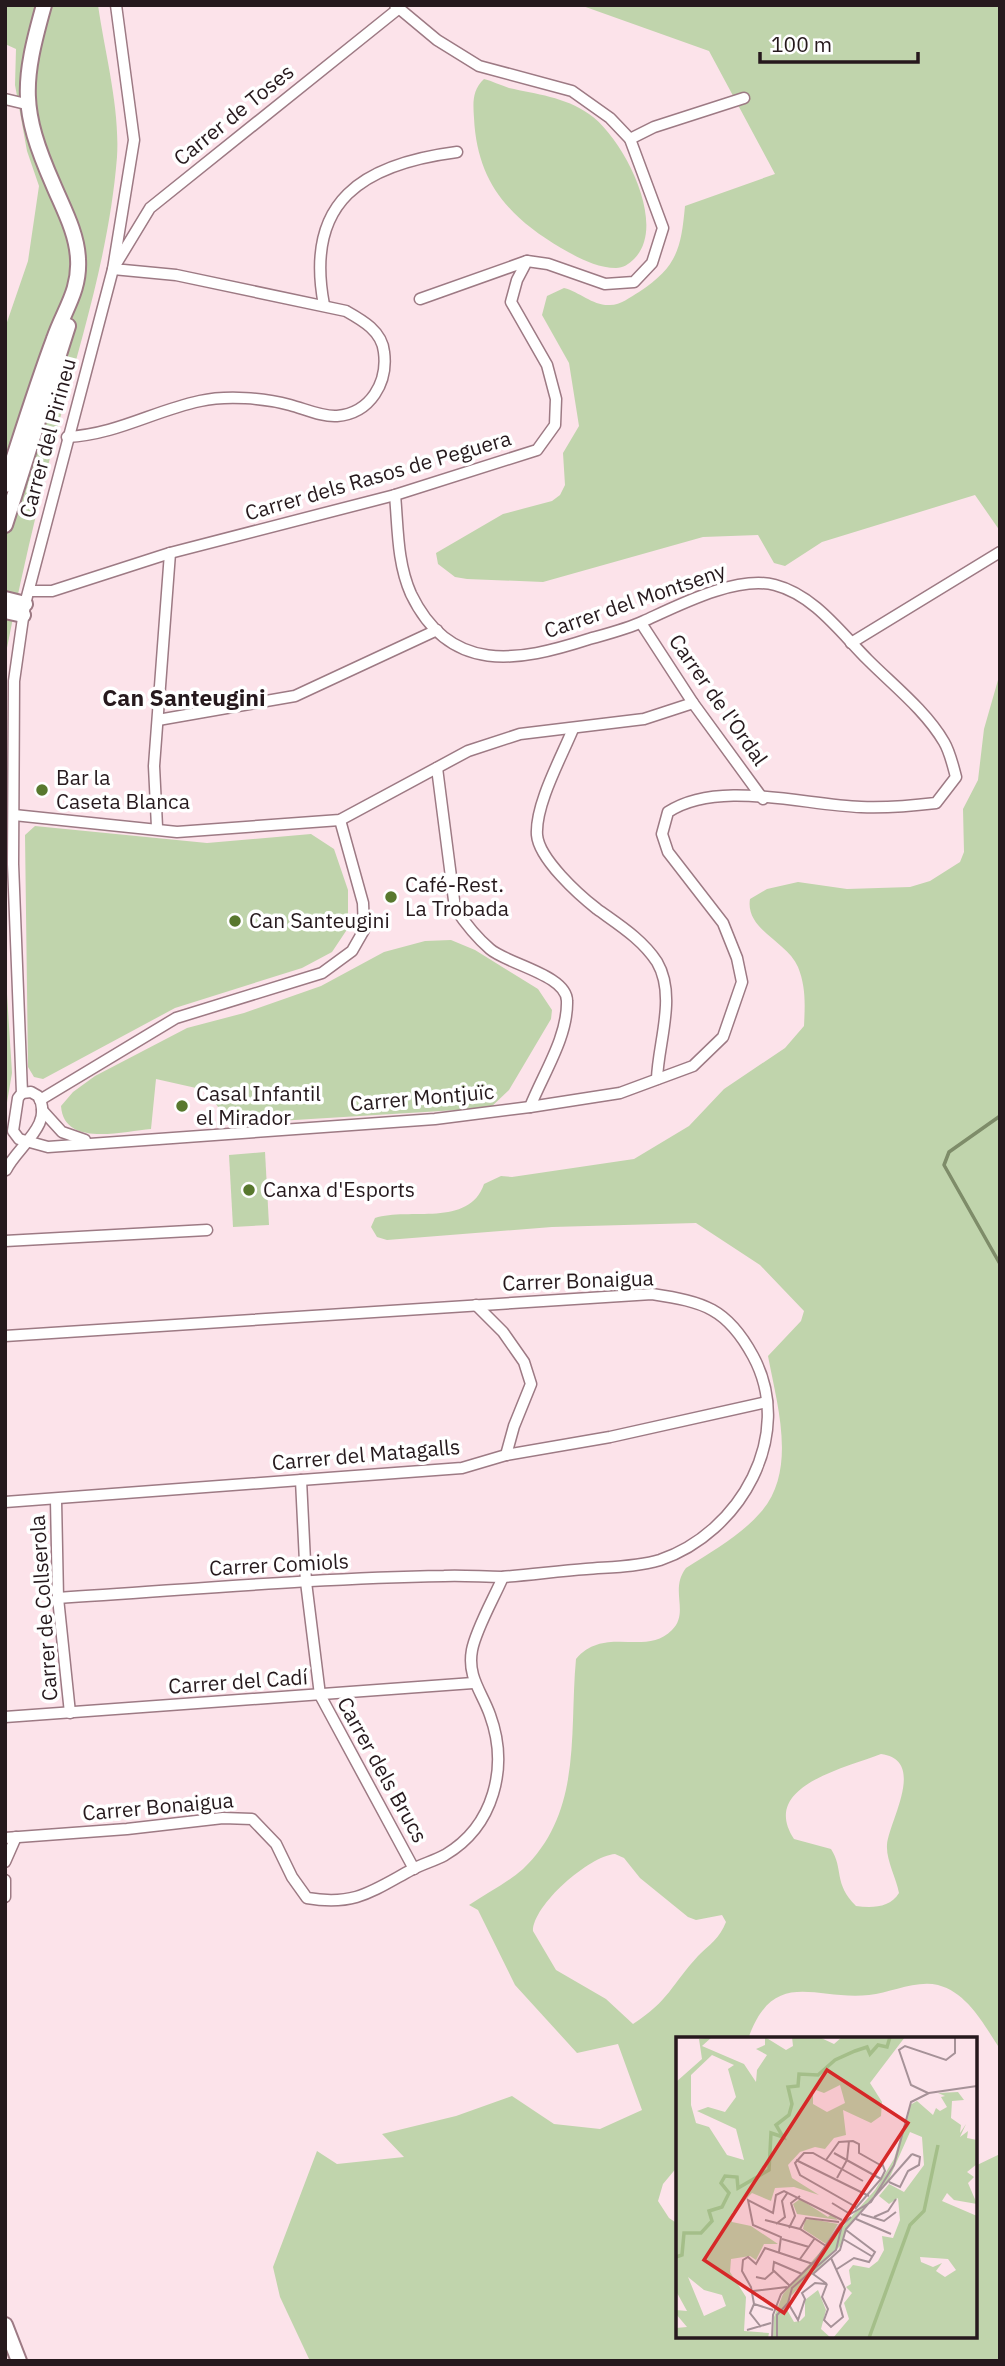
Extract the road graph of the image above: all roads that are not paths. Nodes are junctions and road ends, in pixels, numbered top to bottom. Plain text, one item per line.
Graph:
1 (44, 5) edge
2 (116, 5) edge
3 (396, 7) edge
4 (744, 97) dead end
5 (5, 99) edge
6 (26, 104) junction
7 (630, 139) junction
8 (457, 152) dead end
9 (527, 261) junction
10 (113, 269) junction
11 (420, 299) dead end
12 (73, 300) junction
13 (324, 305) junction
14 (67, 437) junction
15 (5, 485) edge
16 (394, 495) junction
17 (5, 525) edge
18 (1000, 552) edge
19 (170, 553) junction
20 (5, 599) edge
21 (25, 603) junction
22 (5, 611) edge
23 (641, 623) junction
24 (437, 630) junction
25 (851, 643) junction
26 (693, 703) junction
27 (158, 720) junction
28 (573, 729) junction
29 (437, 768) junction
30 (763, 799) junction
31 (14, 816) junction
32 (340, 820) junction
33 (157, 827) junction
34 (657, 1079) junction
35 (22, 1093) junction
36 (41, 1105) junction
37 (530, 1107) junction
38 (13, 1131) junction
39 (27, 1140) junction
40 (96, 1142) junction
41 (5, 1170) edge
42 (207, 1230) dead end
43 (5, 1241) edge
44 (475, 1305) junction
45 (5, 1336) edge
46 (767, 1402) junction
47 (506, 1455) junction
48 (301, 1480) junction
49 (56, 1500) junction
50 (5, 1502) edge
51 (503, 1577) junction
52 (306, 1582) junction
53 (58, 1598) junction
54 (473, 1683) junction
55 (320, 1696) junction
56 (70, 1713) junction
57 (5, 1717) edge
58 (10, 1838) edge
59 (5, 1862) edge
60 (414, 1869) junction
61 (5, 1881) edge
62 (5, 1897) edge
63 (5, 2325) edge
64 (19, 2361) edge

1 - 6 main road
2 - 10 street, Carrer del Pirineu
3 - 7 street
3 - 10 street, Carrer de Toses
4 - 7 street
5 - 6 street
6 - 12 main road
7 - 9 street
8 - 13 street
9 - 11 street
9 - 16 street, Carrer dels Rasos de Peguera
10 - 13 street
10 - 14 street, Carrer del Pirineu
12 - 15 main road
12 - 17 main road
13 - 14 street
14 - 21 street, Carrer del Pirineu
16 - 19 street, Carrer dels Rasos de Peguera
16 - 24 street, Carrer del Montseny
18 - 25 street
19 - 21 street, Carrer dels Rasos de Peguera
19 - 27 street
20 - 21 main road
21 - 22 main road
21 - 31 street, Carrer del Pirineu
23 - 24 street, Carrer del Montseny
23 - 25 street, Carrer del Montseny
23 - 26 street, Carrer de l'Ordal
24 - 27 street
25 - 30 street, Carrer del Montseny
26 - 28 street
26 - 30 street, Carrer de l'Ordal
27 - 33 street
28 - 29 street
28 - 34 street
29 - 32 street
29 - 37 street
30 - 34 street, Carrer Montjuïc
31 - 33 street
31 - 35 street, Carrer del Pirineu
32 - 33 street
32 - 36 street
34 - 37 street, Carrer Montjuïc
35 - 36 street
35 - 38 street, Carrer del Pirineu
36 - 39 street, Carrer del Pirineu
36 - 40 street
37 - 40 street, Carrer Montjuïc
38 - 39 street
38 - 41 street, Carrer del Pirineu
39 - 40 street, Carrer Montjuïc
39 - 41 street, Carrer del Pirineu
42 - 43 street
44 - 45 street, Carrer Bonaigua
44 - 46 street, Carrer Bonaigua
44 - 47 street
46 - 47 street, Carrer del Matagalls
46 - 51 street, Carrer Bonaigua
47 - 48 street, Carrer del Matagalls
48 - 49 street, Carrer del Matagalls
48 - 52 street, Carrer dels Brucs
49 - 50 street, Carrer del Matagalls
49 - 53 street, Carrer de Collserola
51 - 52 street, Carrer Comiols
51 - 54 street, Carrer Bonaigua
52 - 53 street, Carrer Comiols
52 - 55 street, Carrer dels Brucs
53 - 56 street, Carrer de Collserola
54 - 55 street, Carrer del Cadí
54 - 60 street, Carrer Bonaigua
55 - 56 street, Carrer del Cadí
55 - 60 street, Carrer dels Brucs
56 - 57 street, Carrer del Cadí
58 - 59 street
58 - 60 street, Carrer Bonaigua
61 - 62 street
63 - 64 main road

